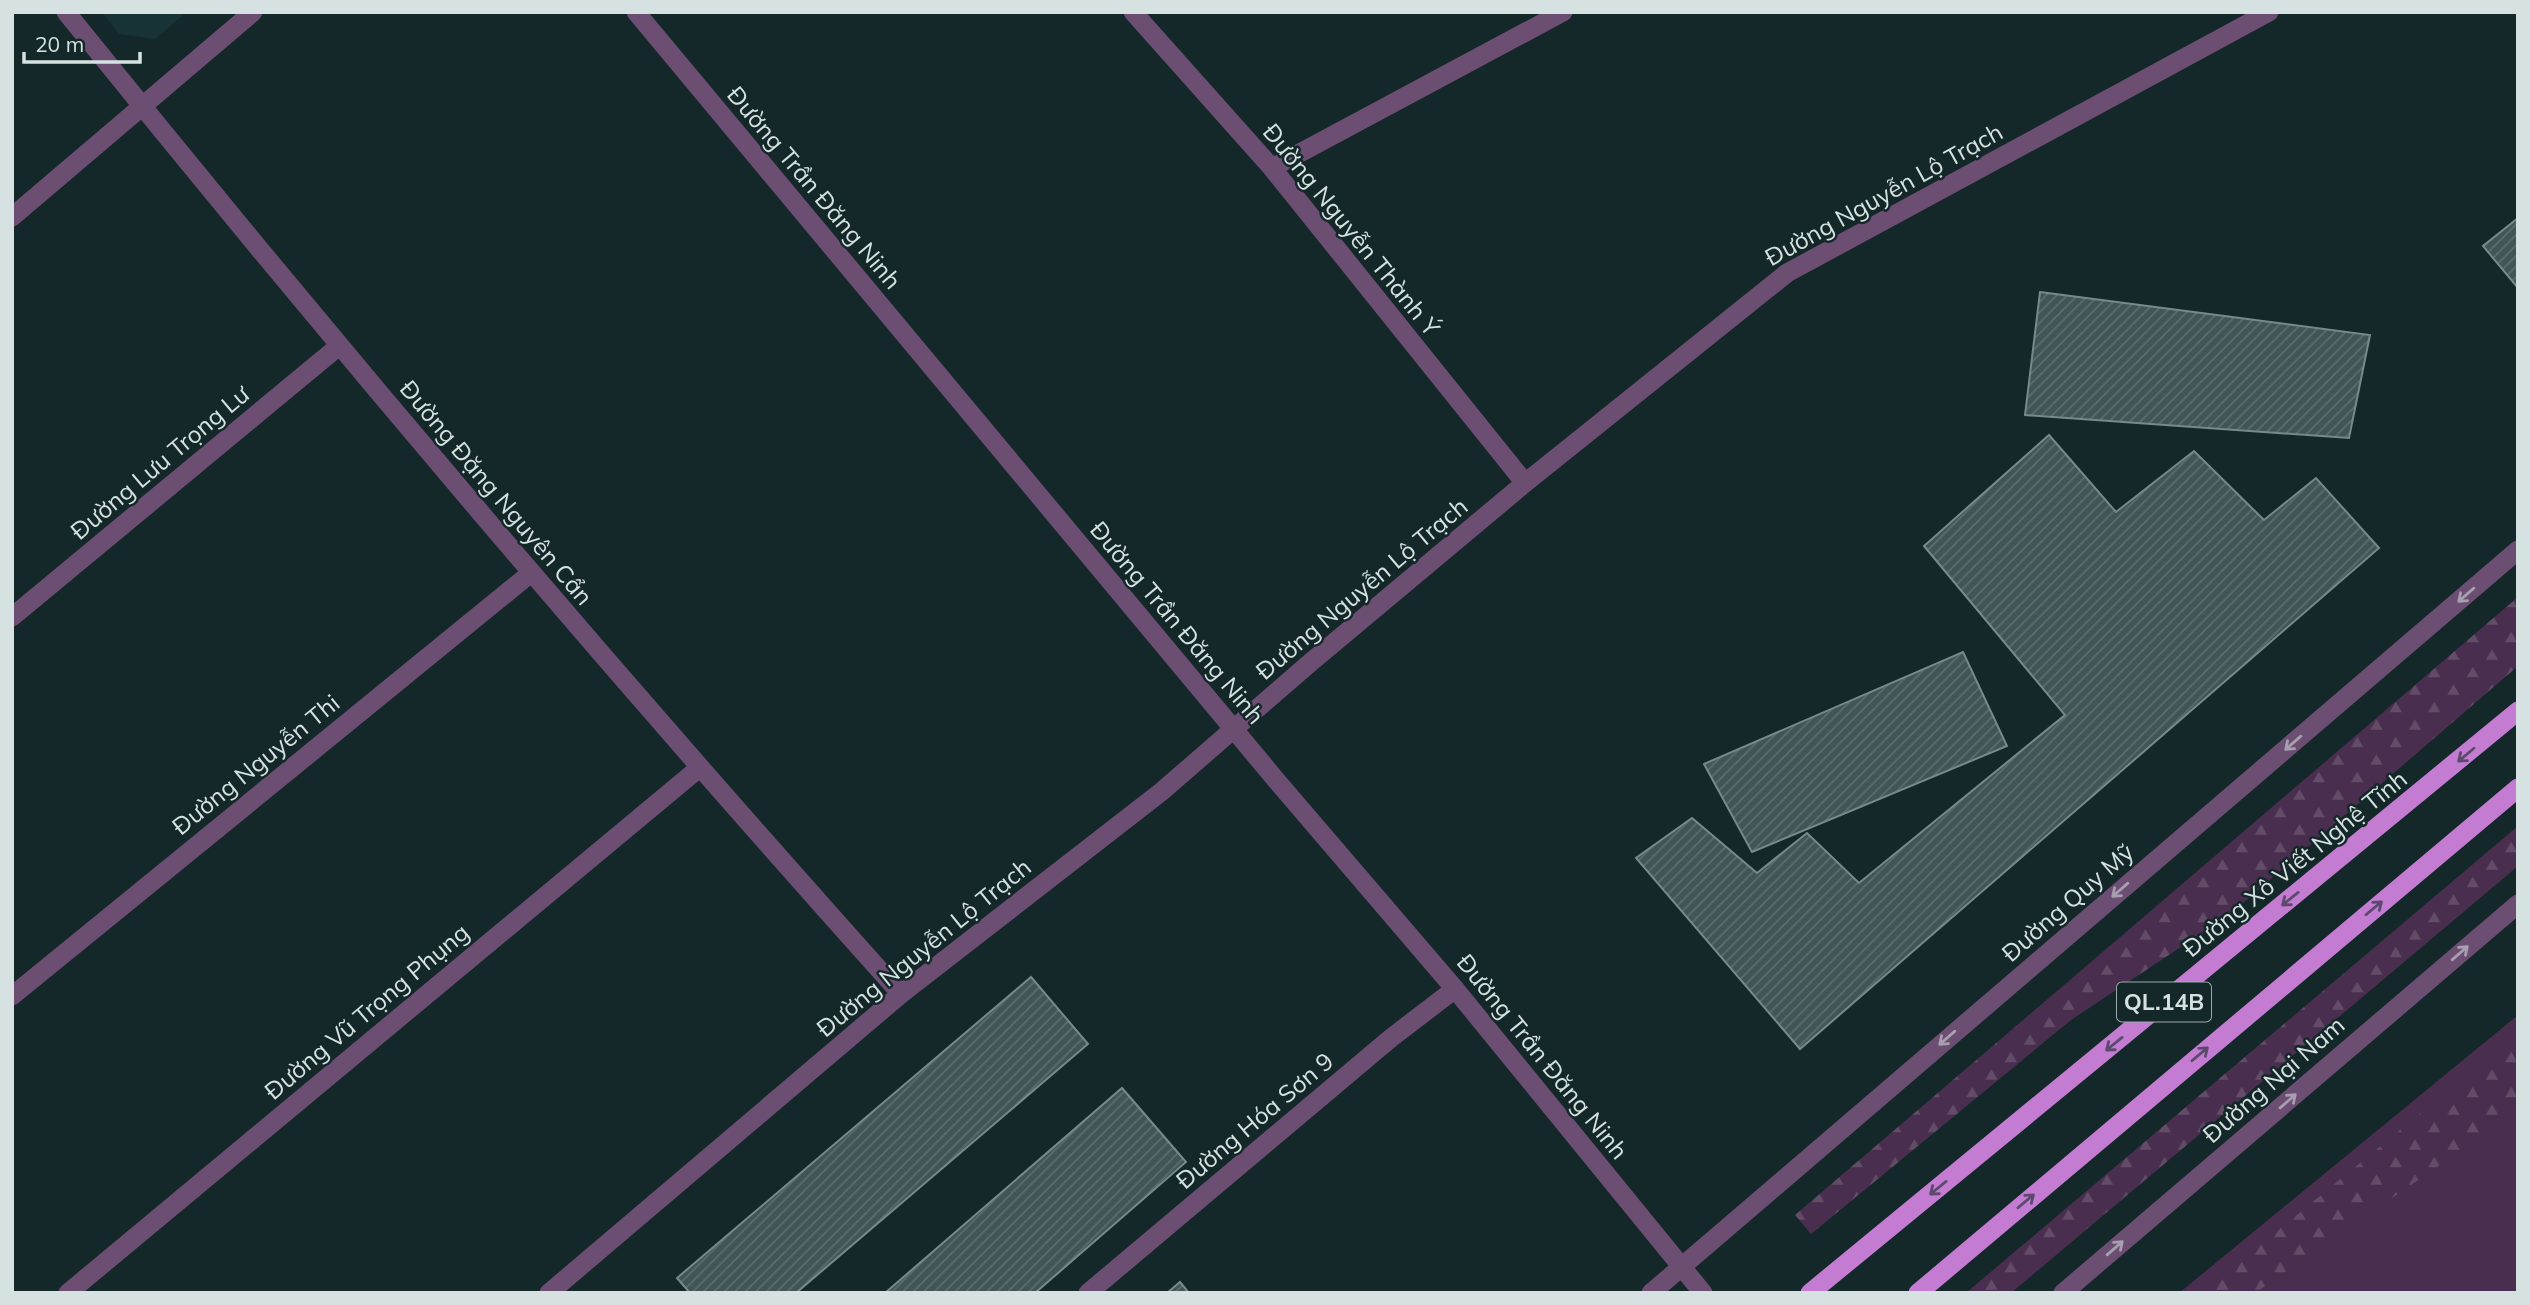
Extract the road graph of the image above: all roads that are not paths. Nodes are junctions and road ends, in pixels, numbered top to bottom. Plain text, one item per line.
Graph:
1 (66, 12) edge
2 (253, 12) edge
3 (636, 12) edge
4 (1133, 12) edge
5 (1563, 12) edge
6 (2269, 12) edge
7 (142, 106) junction
8 (1272, 169) junction
9 (12, 218) edge
10 (339, 346) junction
11 (1525, 483) junction
12 (2518, 550) edge
13 (531, 573) junction
14 (12, 617) edge
15 (2518, 711) edge
16 (1235, 730) junction
17 (698, 769) junction
18 (2518, 788) edge
19 (2518, 904) edge
20 (1455, 989) junction
21 (901, 994) junction
22 (12, 996) edge
23 (1681, 1265) junction
24 (68, 1293) edge
25 (549, 1293) edge
26 (1088, 1293) edge
27 (1651, 1293) edge
28 (1703, 1293) edge
29 (1810, 1293) edge
30 (1918, 1293) edge
31 (2063, 1293) edge

1 - 7 street, Đường Đặng Nguyên Cẩn
2 - 7 street
3 - 16 street, Đường Trần Đăng Ninh
4 - 8 street, Đường Nguyễn Thành Ý
5 - 8 street
6 - 11 street, Đường Nguyễn Lộ Trạch
7 - 9 street
7 - 10 street, Đường Đặng Nguyên Cẩn
8 - 11 street, Đường Nguyễn Thành Ý
10 - 13 street, Đường Đặng Nguyên Cẩn
10 - 14 street, Đường Lưu Trọng Lư
11 - 16 street, Đường Nguyễn Lộ Trạch
12 -> 23 street, Đường Quy Mỹ
13 - 17 street, Đường Đặng Nguyên Cẩn
13 - 22 street, Đường Nguyễn Thi
15 -> 29 highway, Đường Xô Viết Nghệ Tĩnh / QL.14B
16 - 20 street, Đường Trần Đăng Ninh
16 - 21 street, Đường Nguyễn Lộ Trạch
17 - 21 street, Đường Đặng Nguyên Cẩn
17 - 24 street, Đường Vũ Trọng Phụng
30 -> 18 highway, QL.14B
31 -> 19 street, Đường Nại Nam
20 - 23 street, Đường Trần Đăng Ninh
20 - 26 street, Đường Hóa Sơn 9
21 - 25 street, Đường Nguyễn Lộ Trạch
23 - 27 street, Đường Quy Mỹ
23 - 28 street, Đường Trần Đăng Ninh

